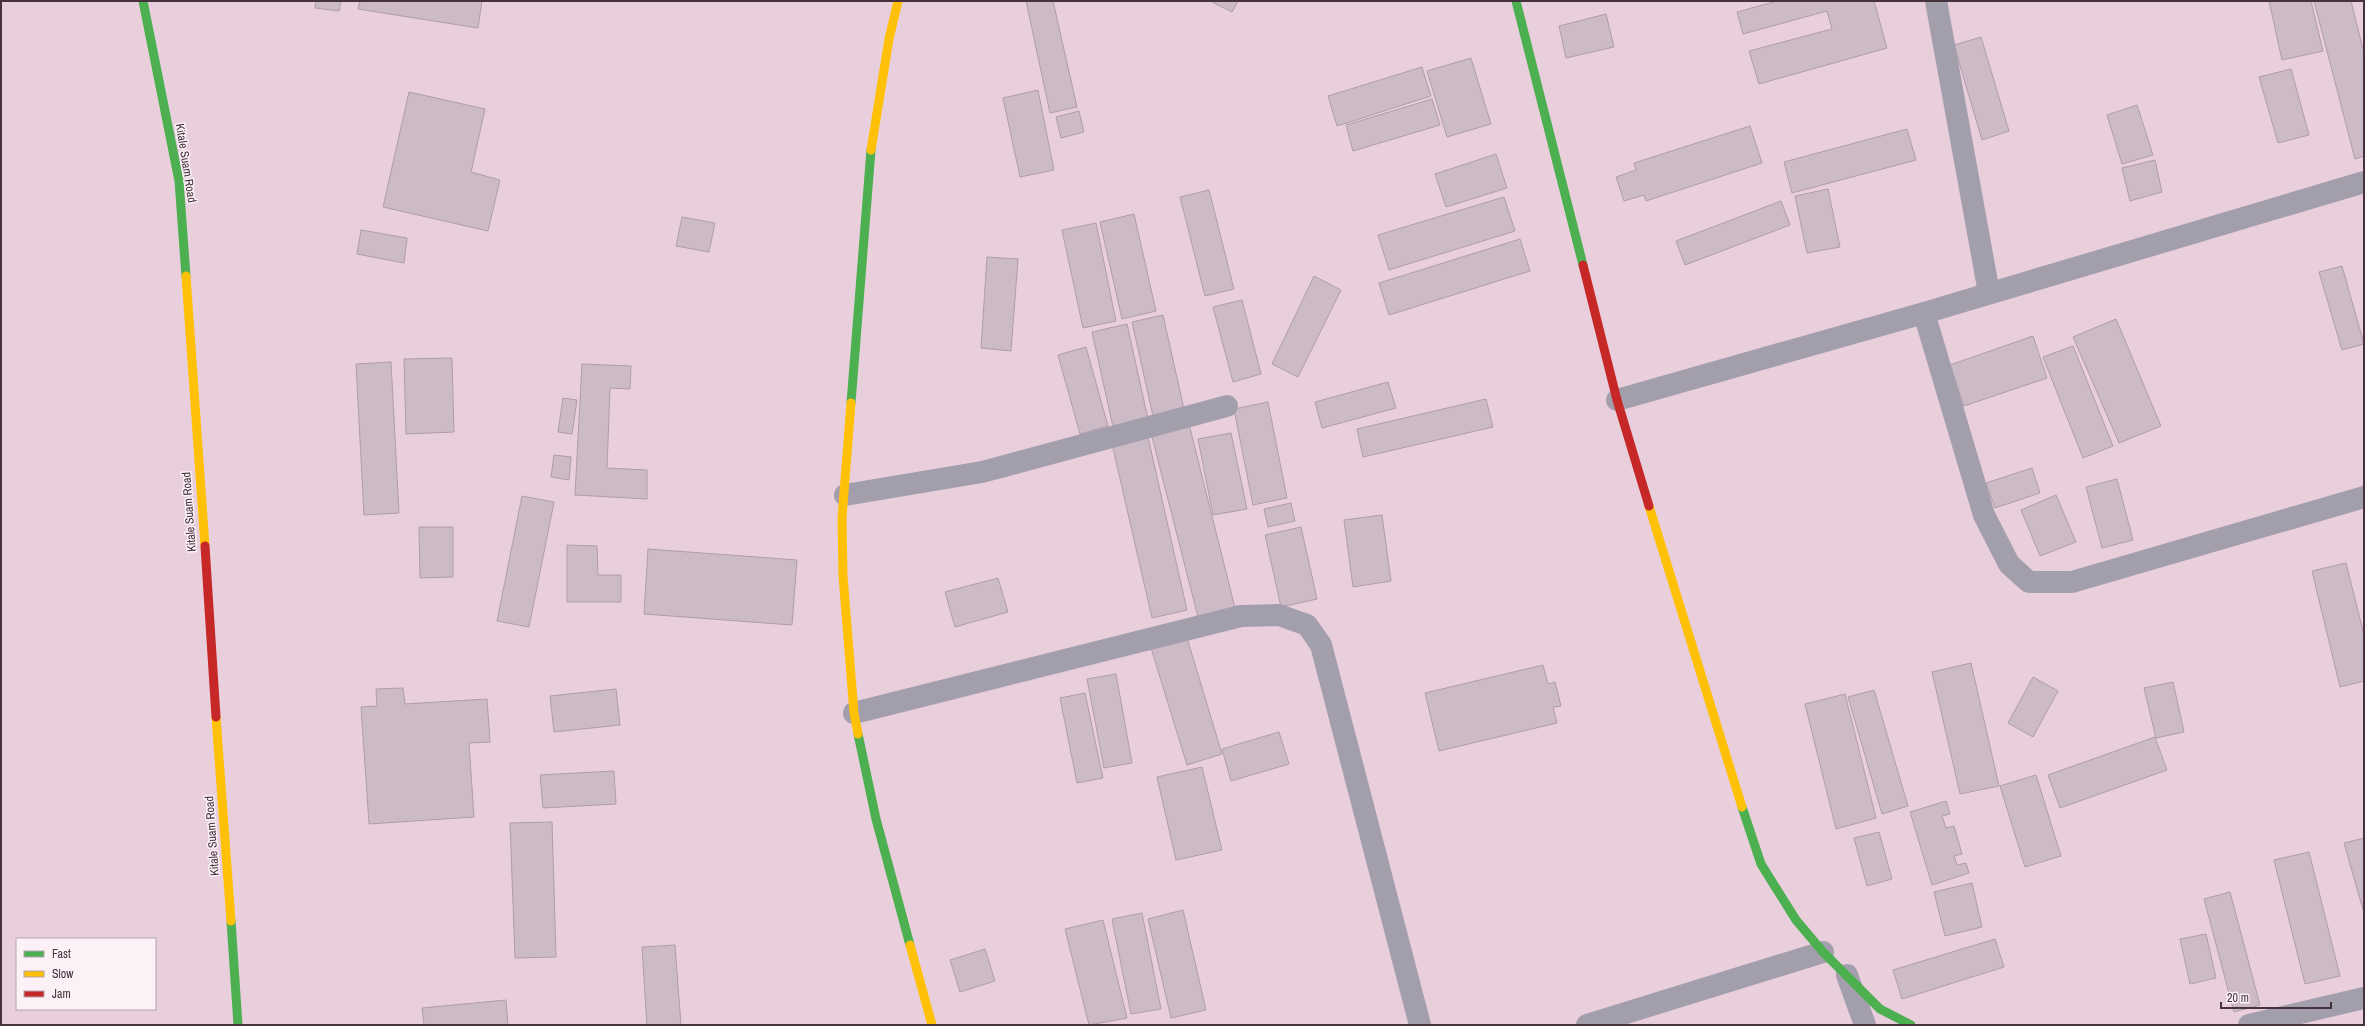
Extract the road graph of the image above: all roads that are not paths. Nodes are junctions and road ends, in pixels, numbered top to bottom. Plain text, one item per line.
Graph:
1 (143, 1) edge
2 (898, 1) edge
3 (1516, 1) edge
4 (1936, 1) edge
5 (2364, 182) edge
6 (1989, 293) junction
7 (1924, 313) junction
8 (1617, 400) junction
9 (1227, 406) dead end
10 (845, 495) junction
11 (2364, 497) edge
12 (854, 713) junction
13 (1823, 952) junction
14 (1847, 975) junction
15 (2364, 998) edge
16 (238, 1025) edge
17 (932, 1025) edge
18 (1420, 1025) edge
19 (1587, 1025) edge
20 (1865, 1025) edge
21 (1911, 1025) edge
22 (2249, 1025) edge

1 - 16 main road, Kitale Suam Road
2 - 10 main road
3 - 8 main road
4 - 6 street
5 - 6 street
6 - 7 street
7 - 8 street
7 - 11 street
8 - 13 main road
9 - 10 street
10 - 12 main road
12 - 17 main road
12 - 18 street
13 - 14 main road
13 - 19 street
14 - 20 street
14 - 21 main road
15 - 22 street

